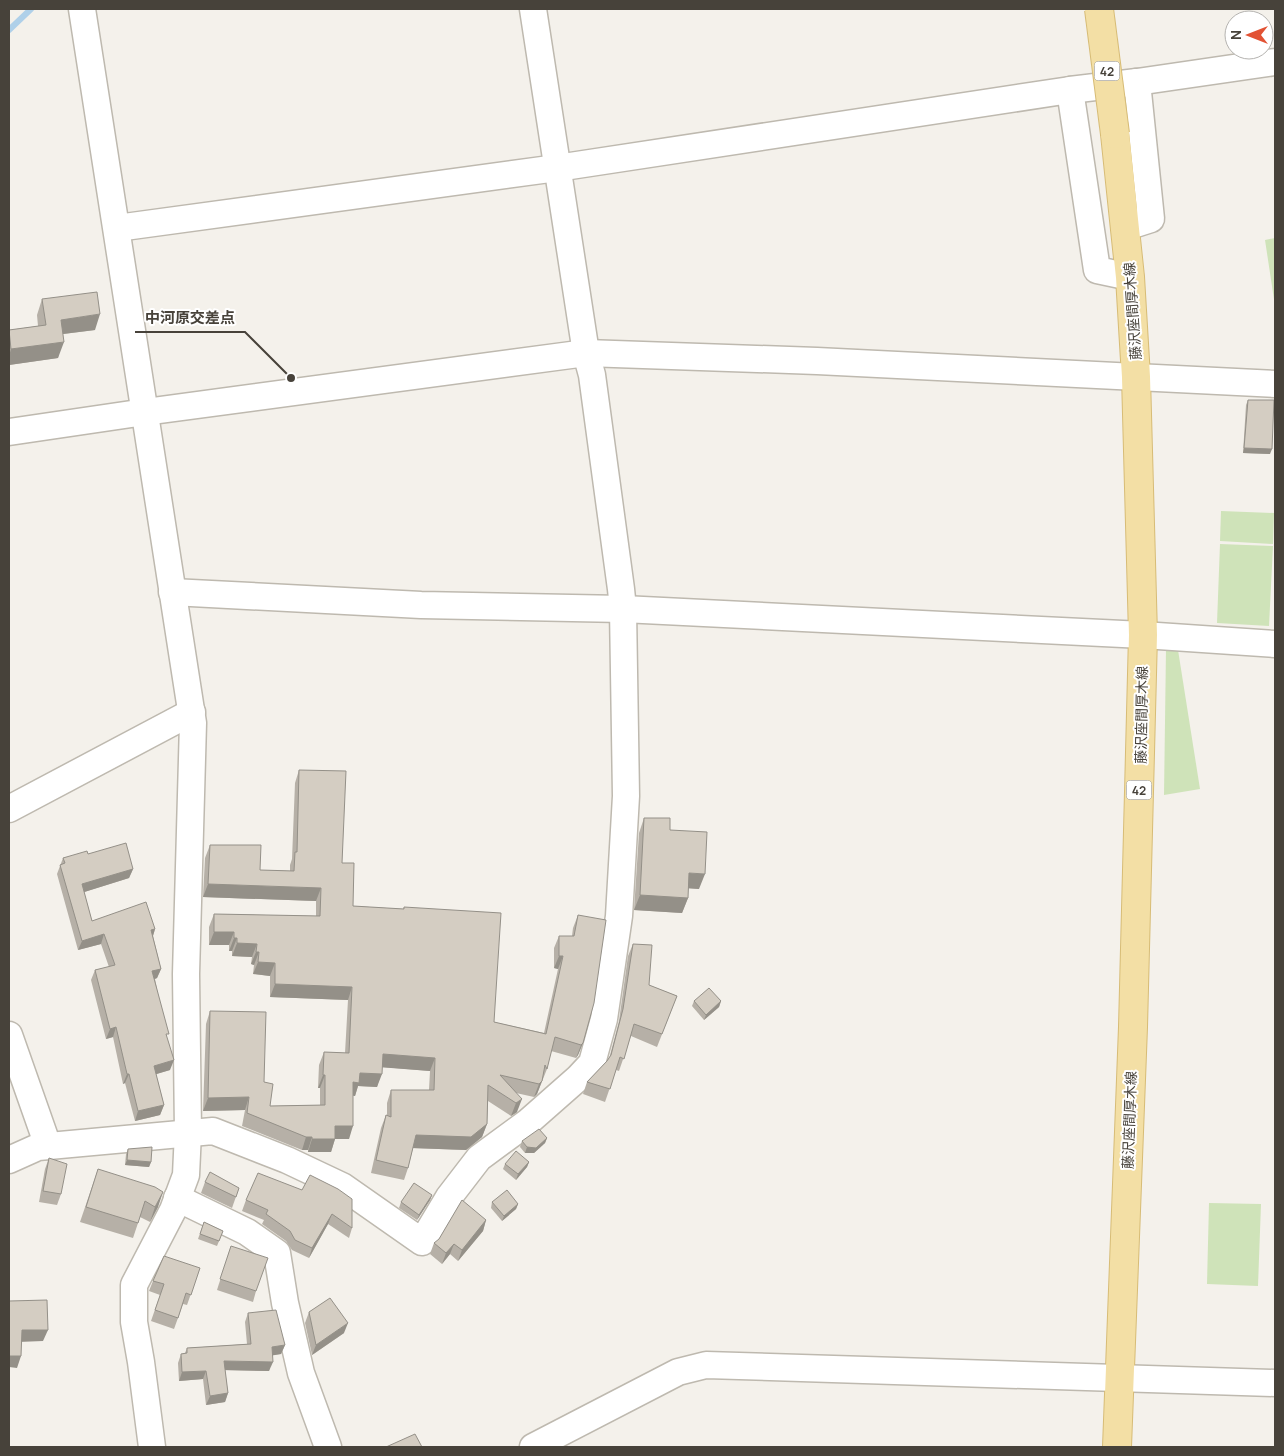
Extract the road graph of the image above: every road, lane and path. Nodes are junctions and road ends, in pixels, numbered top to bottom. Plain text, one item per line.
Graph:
1 (82, 9) edge
2 (533, 9) edge
3 (1100, 9) edge
4 (1275, 62) edge
5 (1137, 82) junction
6 (1070, 90) junction
7 (557, 168) junction
8 (1126, 227) junction
9 (117, 228) junction
10 (1130, 277) junction
11 (586, 353) junction
12 (1136, 377) junction
13 (1275, 384) edge
14 (145, 412) junction
15 (9, 432) edge
16 (172, 592) junction
17 (623, 609) junction
18 (1143, 635) junction
19 (1275, 644) edge
20 (192, 712) junction
21 (9, 809) edge
22 (9, 1034) edge
23 (188, 1132) junction
24 (48, 1146) junction
25 (9, 1160) edge
26 (177, 1198) junction
27 (1118, 1378) junction
28 (1275, 1383) edge
29 (152, 1447) edge
30 (328, 1447) edge
31 (533, 1447) edge
32 (1117, 1447) edge

1 - 9 street
2 - 7 street
3 - 8 main road, 藤沢座間厚木線 / 42, bridge
4 - 5 street
5 - 6 street
5 - 8 street
6 - 7 street
6 - 10 street
7 - 9 street
7 - 11 street
8 - 10 main road, 藤沢座間厚木線 / 42
9 - 14 street
10 - 12 main road, 藤沢座間厚木線 / 42
11 - 12 street
11 - 14 street
11 - 17 street
12 - 13 street
12 - 18 main road, 藤沢座間厚木線 / 42
14 - 15 street
14 - 16 street
16 - 17 street
16 - 20 street
17 - 18 street
17 - 23 street
18 - 19 street
18 - 27 main road, 藤沢座間厚木線 / 42
20 - 21 street
20 - 23 street
22 - 24 street
23 - 24 street
23 - 26 street
24 - 25 street
26 - 29 street
26 - 30 street
27 - 28 street
27 - 31 street
27 - 32 main road, 藤沢座間厚木線 / 42

